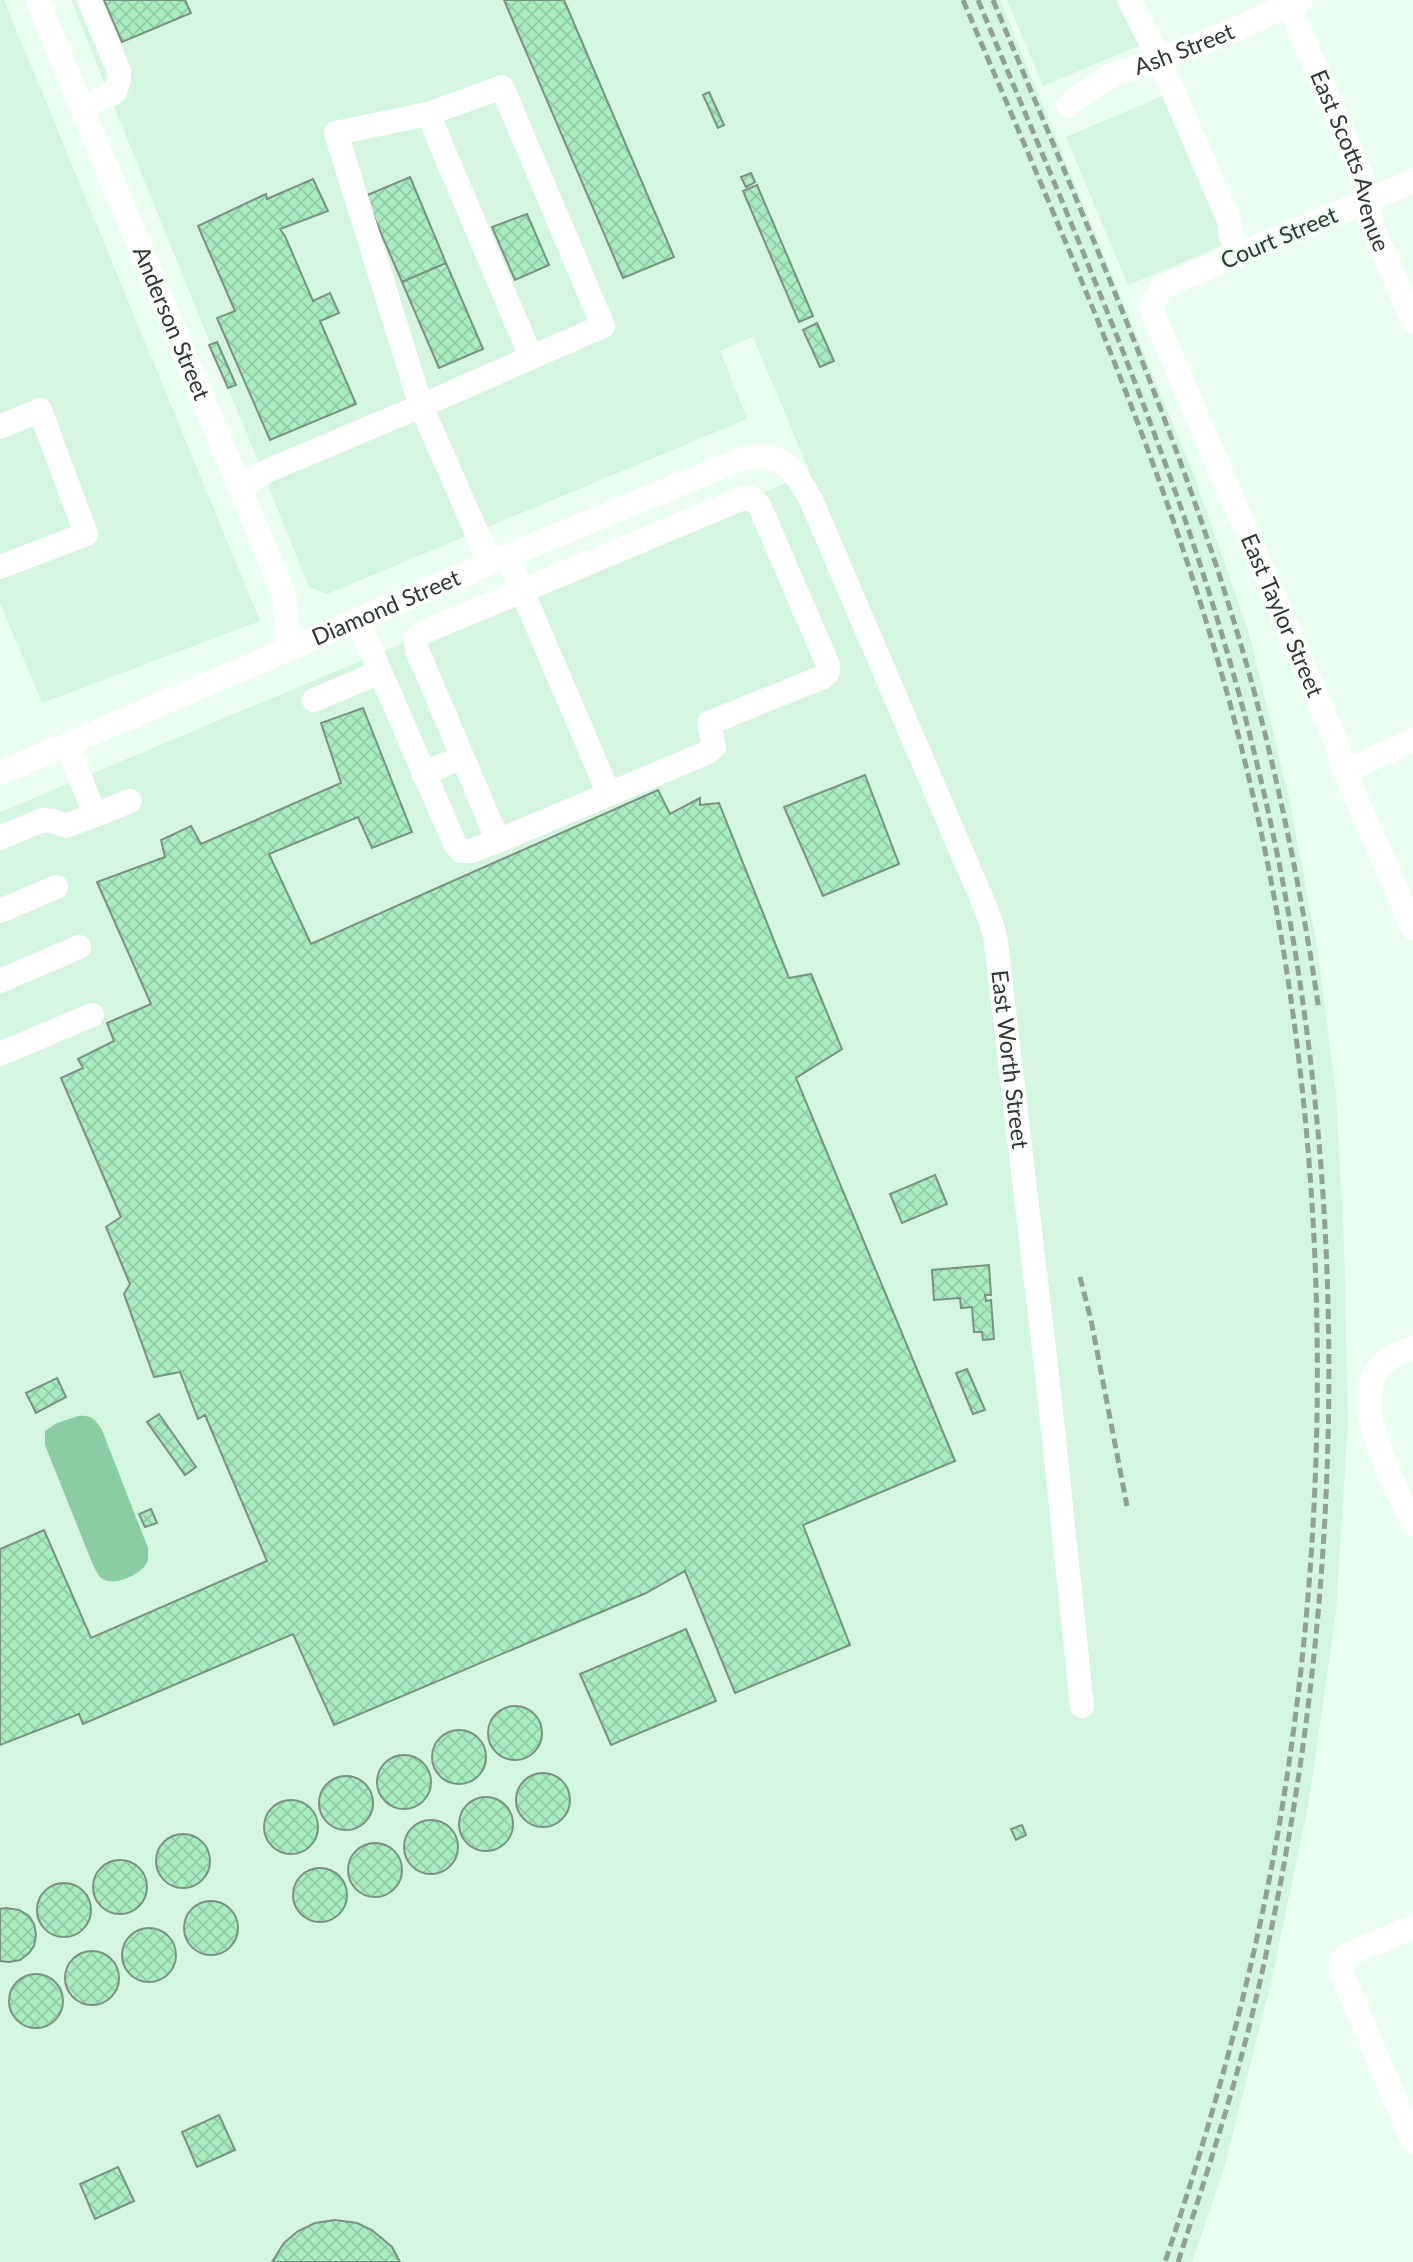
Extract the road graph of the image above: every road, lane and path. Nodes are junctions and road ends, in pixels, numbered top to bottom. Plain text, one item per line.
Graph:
1 (37, 0) edge
2 (89, 0) edge
3 (1129, 0) edge
4 (1293, 2) edge
5 (1159, 59) junction
6 (1068, 105) dead end
7 (82, 109) junction
8 (428, 114) junction
9 (1413, 181) edge
10 (1366, 201) junction
11 (1238, 255) junction
12 (1153, 302) joint
13 (1413, 322) edge
14 (531, 357) junction
15 (421, 406) junction
16 (0, 427) edge
17 (777, 460) joint
18 (240, 487) junction
19 (498, 560) junction
20 (0, 567) edge
21 (523, 590) junction
22 (358, 621) junction
23 (289, 649) junction
24 (380, 672) junction
25 (314, 700) dead end
26 (1413, 740) edge
27 (67, 744) junction
28 (462, 757) junction
29 (1345, 772) junction
30 (0, 773) edge
31 (423, 774) junction
32 (609, 794) junction
33 (130, 801) dead end
34 (95, 815) junction
35 (0, 838) edge
36 (498, 841) junction
37 (56, 887) dead end
38 (0, 911) edge
39 (1413, 928) edge
40 (79, 947) dead end
41 (0, 981) edge
42 (92, 1015) dead end
43 (0, 1054) edge
44 (1413, 1348) edge
45 (1413, 1524) edge
46 (1082, 1706) dead end
47 (1413, 1927) edge
48 (1413, 2142) edge

1 - 7 street, Anderson Street
2 - 7 street
3 - 5 street
4 - 5 street, Ash Street
4 - 10 street, East Scotts Avenue
5 - 6 street, Ash Street
5 - 11 street
7 - 18 street, Anderson Street
8 - 14 street
8 - 14 street
8 - 15 street
9 - 10 street, Court Street
10 - 11 street, Court Street
10 - 13 street, East Scotts Avenue
11 - 12 street, Court Street
12 - 29 street, East Taylor Street
14 - 15 street
15 - 18 street
15 - 19 street
16 - 20 street
17 - 19 street, Diamond Street
17 - 46 street, East Worth Street
18 - 23 street, Anderson Street
19 - 21 street
19 - 22 street, Diamond Street
21 - 28 street
21 - 32 street
21 - 32 street
22 - 23 street, Diamond Street
22 - 24 street
23 - 27 street, Diamond Street
24 - 25 street
24 - 31 street
26 - 29 street
27 - 30 street, Diamond Street
27 - 34 street
28 - 31 street
28 - 36 street
29 - 39 street, East Taylor Street
31 - 36 street
32 - 36 street
33 - 34 street
34 - 35 street
37 - 38 street
40 - 41 street
42 - 43 street
44 - 45 street
47 - 48 street

